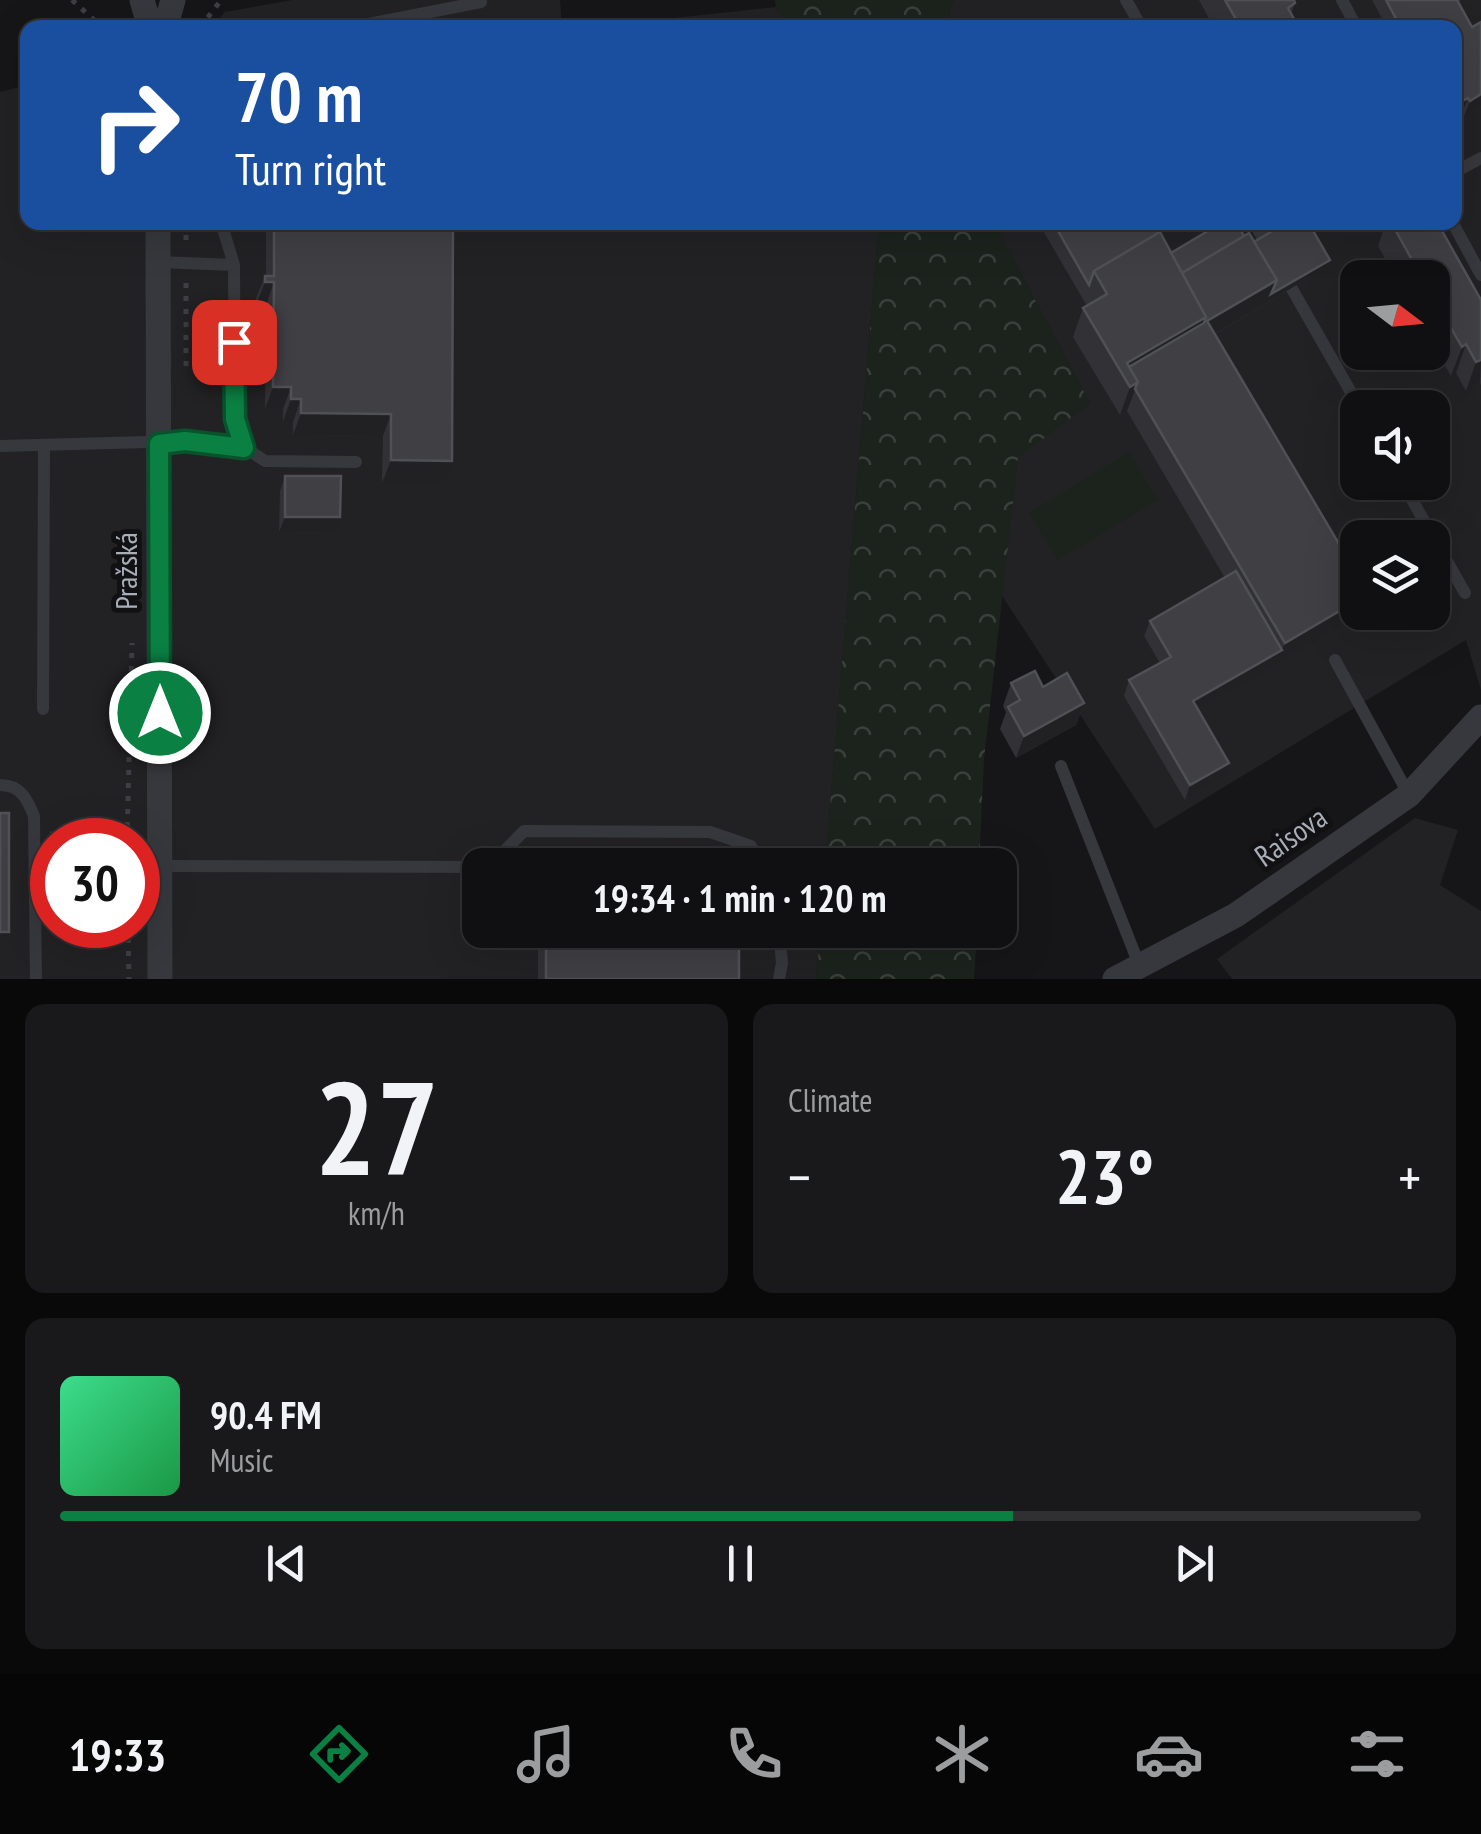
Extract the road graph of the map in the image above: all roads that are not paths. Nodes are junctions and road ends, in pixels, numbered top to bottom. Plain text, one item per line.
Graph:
1 (481, 2) edge
2 (389, 20) edge
3 (158, 230) edge
4 (223, 230) edge
5 (1259, 230) edge
6 (1457, 230) edge
7 (158, 262) junction
8 (234, 265) junction
9 (1481, 274) edge
10 (1350, 390) edge
11 (159, 444) junction
12 (44, 445) junction
13 (0, 446) edge
14 (244, 448) junction
15 (356, 462) dead end
16 (1412, 500) edge
17 (1464, 593) dead end
18 (1334, 660) dead end
19 (43, 708) dead end
20 (1481, 717) edge
21 (1061, 766) dead end
22 (0, 784) edge
23 (1409, 795) junction
24 (160, 818) edge
25 (507, 848) edge
26 (752, 848) edge
27 (160, 866) edge
28 (462, 866) edge
29 (160, 948) edge
30 (781, 948) edge
31 (1140, 967) junction
32 (36, 979) edge
33 (160, 979) edge
34 (779, 979) edge
35 (1115, 979) edge

1 - 2 lane
3 - 7 street, Pražská
4 - 8 lane
5 - 10 lane
6 - 9 lane
7 - 8 lane
7 - 11 street, Pražská
8 - 14 lane
11 - 12 lane
11 - 14 lane
11 - 24 street, Pražská
12 - 13 lane
12 - 19 lane
14 - 15 lane
16 - 17 lane
18 - 23 lane
20 - 23 street, Raisova
21 - 31 lane
22 - 32 lane
23 - 31 street, Raisova
25 - 26 lane
27 - 28 lane
29 - 33 street, Pražská
30 - 34 lane
31 - 35 street, Raisova

